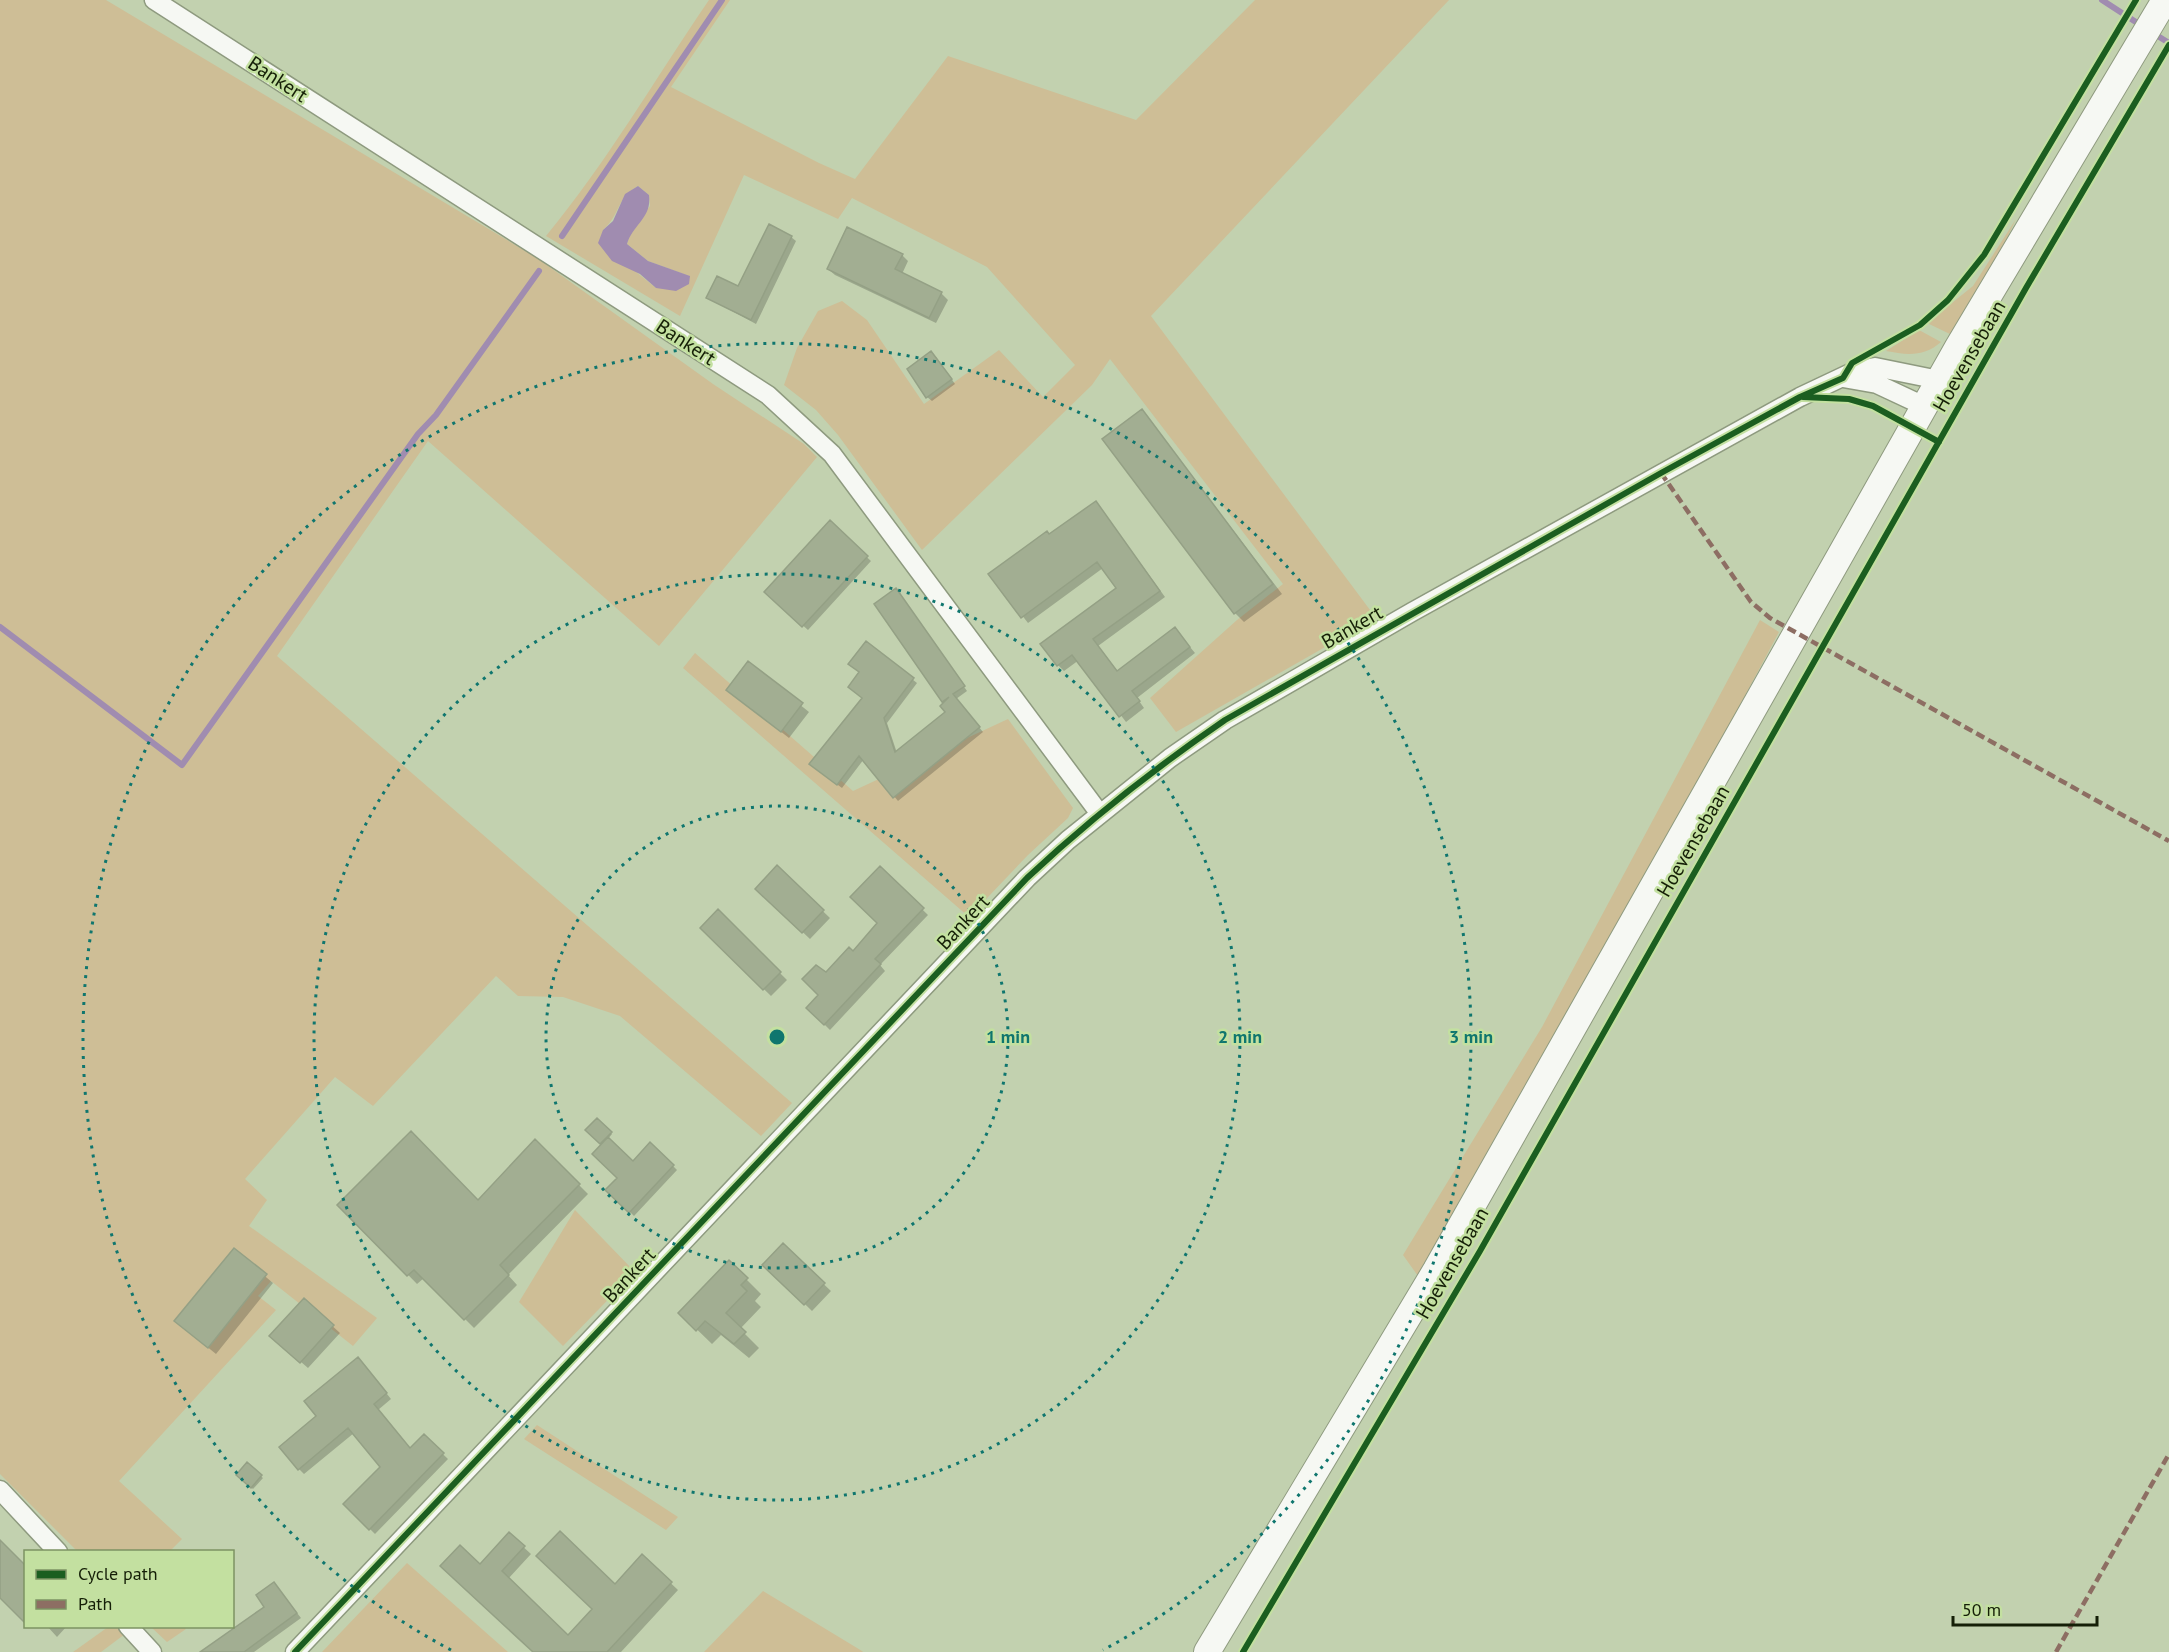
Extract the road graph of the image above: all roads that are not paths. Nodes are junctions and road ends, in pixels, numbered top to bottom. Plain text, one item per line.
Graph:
1 (154, 0) edge
2 (2165, 0) edge
3 (1843, 378) junction
4 (1939, 380) junction
5 (1924, 406) junction
6 (1100, 814) junction
7 (0, 1490) edge
8 (57, 1550) edge
9 (130, 1628) edge
10 (152, 1652) edge
11 (295, 1652) edge
12 (1207, 1652) edge

1 - 6 street, Bankert
2 - 4 main road, Hoevensebaan
3 - 4 street, Bankert
3 - 5 street
3 - 6 street, Bankert
4 - 5 main road, Hoevensebaan
5 - 12 main road, Hoevensebaan
6 - 11 street, Bankert
7 - 8 street
9 - 10 street

